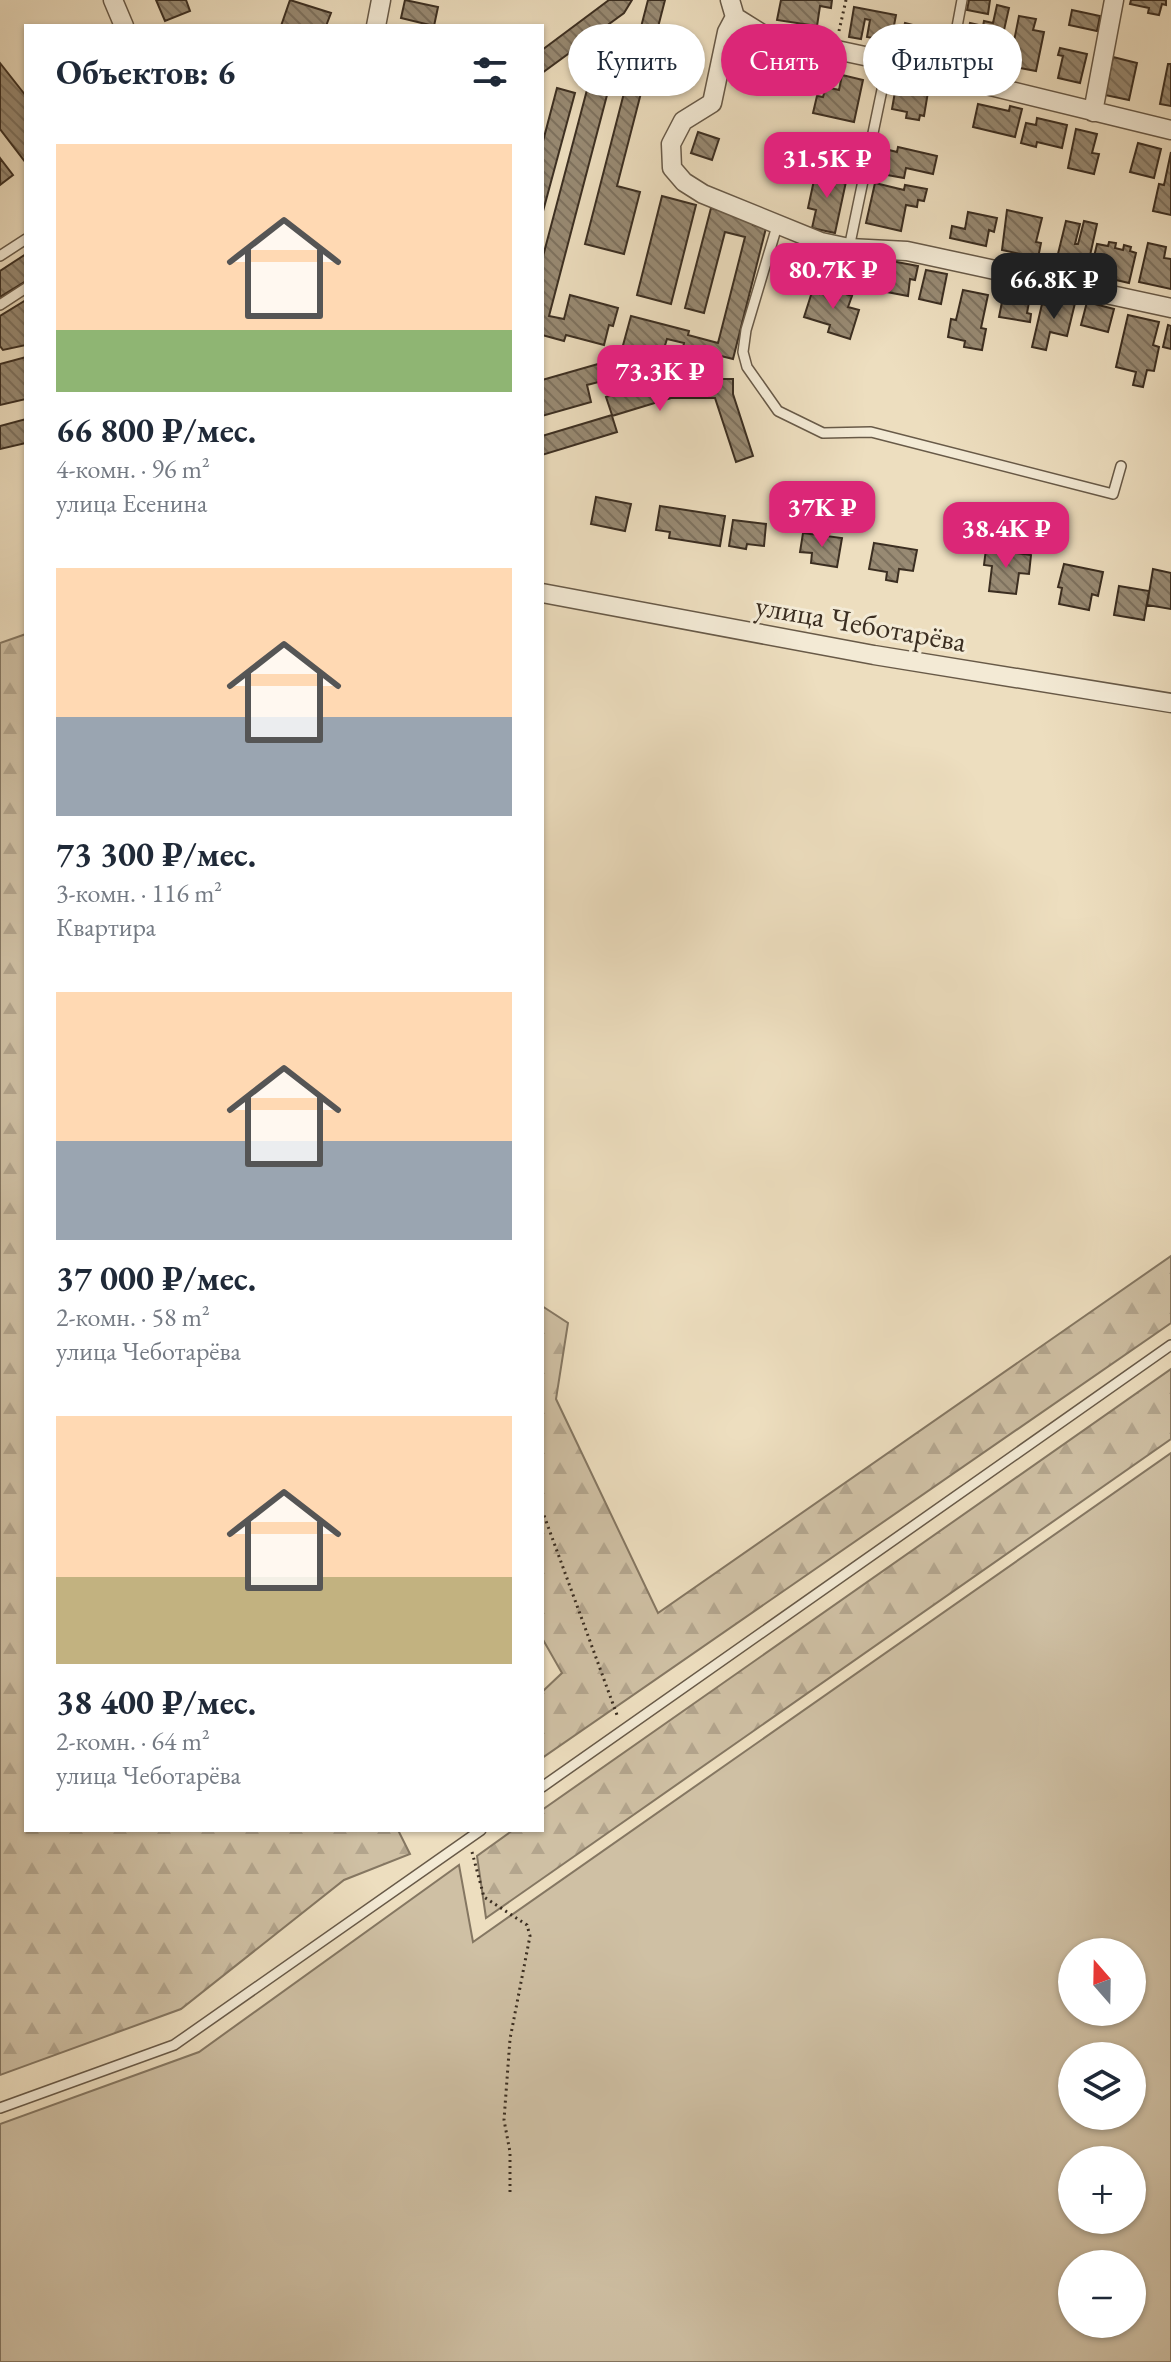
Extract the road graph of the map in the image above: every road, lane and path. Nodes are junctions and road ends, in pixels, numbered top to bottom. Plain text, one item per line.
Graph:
1 (113, 0) edge
2 (381, 0) edge
3 (846, 0) edge
4 (962, 0) edge
5 (1114, 0) edge
6 (733, 8) edge
7 (123, 24) edge
8 (376, 24) edge
9 (751, 24) edge
10 (841, 24) edge
11 (958, 24) edge
12 (1022, 94) edge
13 (881, 96) edge
14 (1093, 112) junction
15 (1171, 130) edge
16 (777, 226) junction
17 (24, 240) edge
18 (849, 248) junction
19 (0, 256) edge
20 (24, 289) edge
21 (0, 305) edge
22 (1171, 308) edge
23 (1121, 466) dead end
24 (544, 593) edge
25 (1171, 703) edge
26 (1171, 1345) edge
27 (544, 1516) edge
28 (622, 1730) junction
29 (544, 1786) edge
30 (478, 1832) edge
31 (469, 1838) junction
32 (0, 2108) edge
33 (510, 2192) dead end

1 - 7 street
2 - 8 street
3 - 10 path
4 - 11 lane
5 - 14 street
6 - 9 street
6 - 16 street
12 - 14 street
13 - 18 lane
14 - 15 street
16 - 18 street
16 - 23 lane
17 - 19 lane
18 - 22 street
20 - 21 lane
24 - 25 street, улица Чеботарёва
26 - 28 lane
27 - 28 path
28 - 29 lane
30 - 31 lane
31 - 32 lane
31 - 33 path

